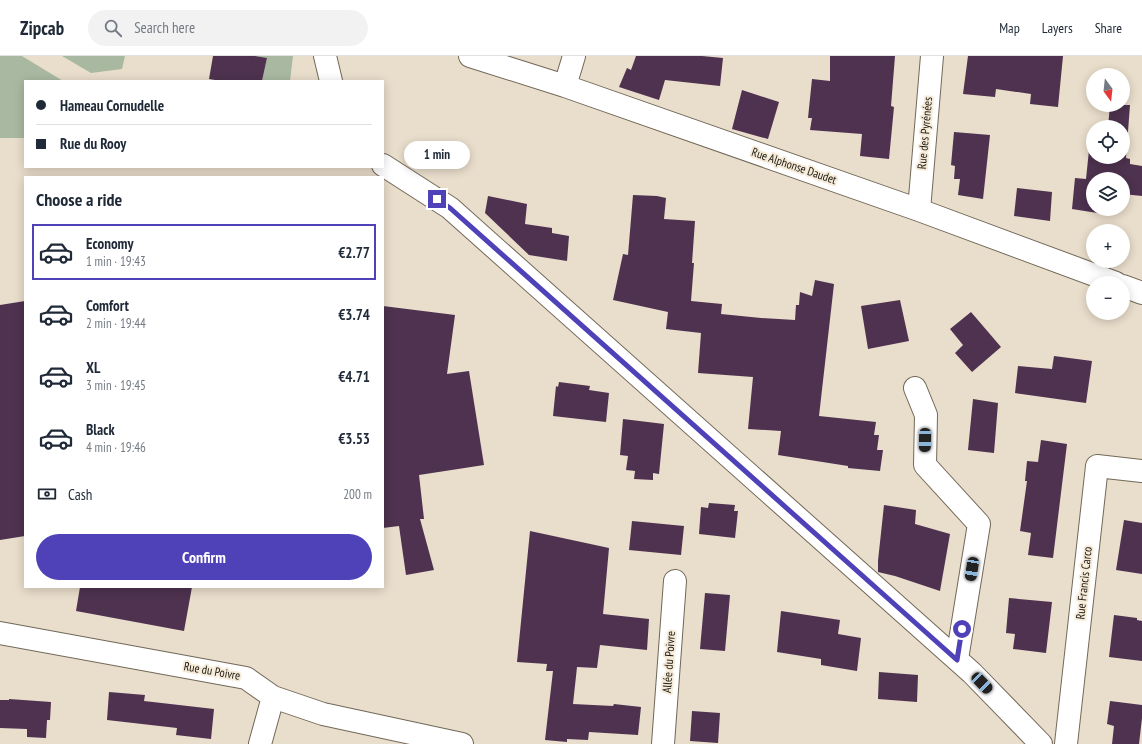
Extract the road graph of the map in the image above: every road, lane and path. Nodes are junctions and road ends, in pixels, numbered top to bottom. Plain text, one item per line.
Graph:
1 (325, 56) edge
2 (470, 56) edge
3 (574, 56) edge
4 (932, 56) edge
5 (331, 80) edge
6 (565, 86) junction
7 (384, 166) edge
8 (918, 210) junction
9 (1097, 276) edge
10 (1130, 288) edge
11 (1142, 292) edge
12 (915, 388) dead end
13 (1142, 471) edge
14 (675, 581) dead end
15 (0, 633) edge
16 (957, 660) junction
17 (273, 697) junction
18 (433, 741) edge
19 (260, 744) edge
20 (462, 744) edge
21 (663, 744) edge
22 (1041, 744) edge
23 (1066, 744) edge

1 - 5 street
2 - 6 street, Rue Alphonse Daudet
3 - 6 street
4 - 8 street, Rue des Pyrénées
6 - 8 street, Rue Alphonse Daudet
7 - 16 street
8 - 9 street, Rue Alphonse Daudet
10 - 11 street
12 - 16 street
13 - 23 street, Rue Francis Carco
14 - 21 street, Allée du Poivre
15 - 17 street, Rue du Poivre
16 - 22 street
17 - 18 street, Rue du Poivre
17 - 19 street
18 - 20 street, Rue du Poivre

